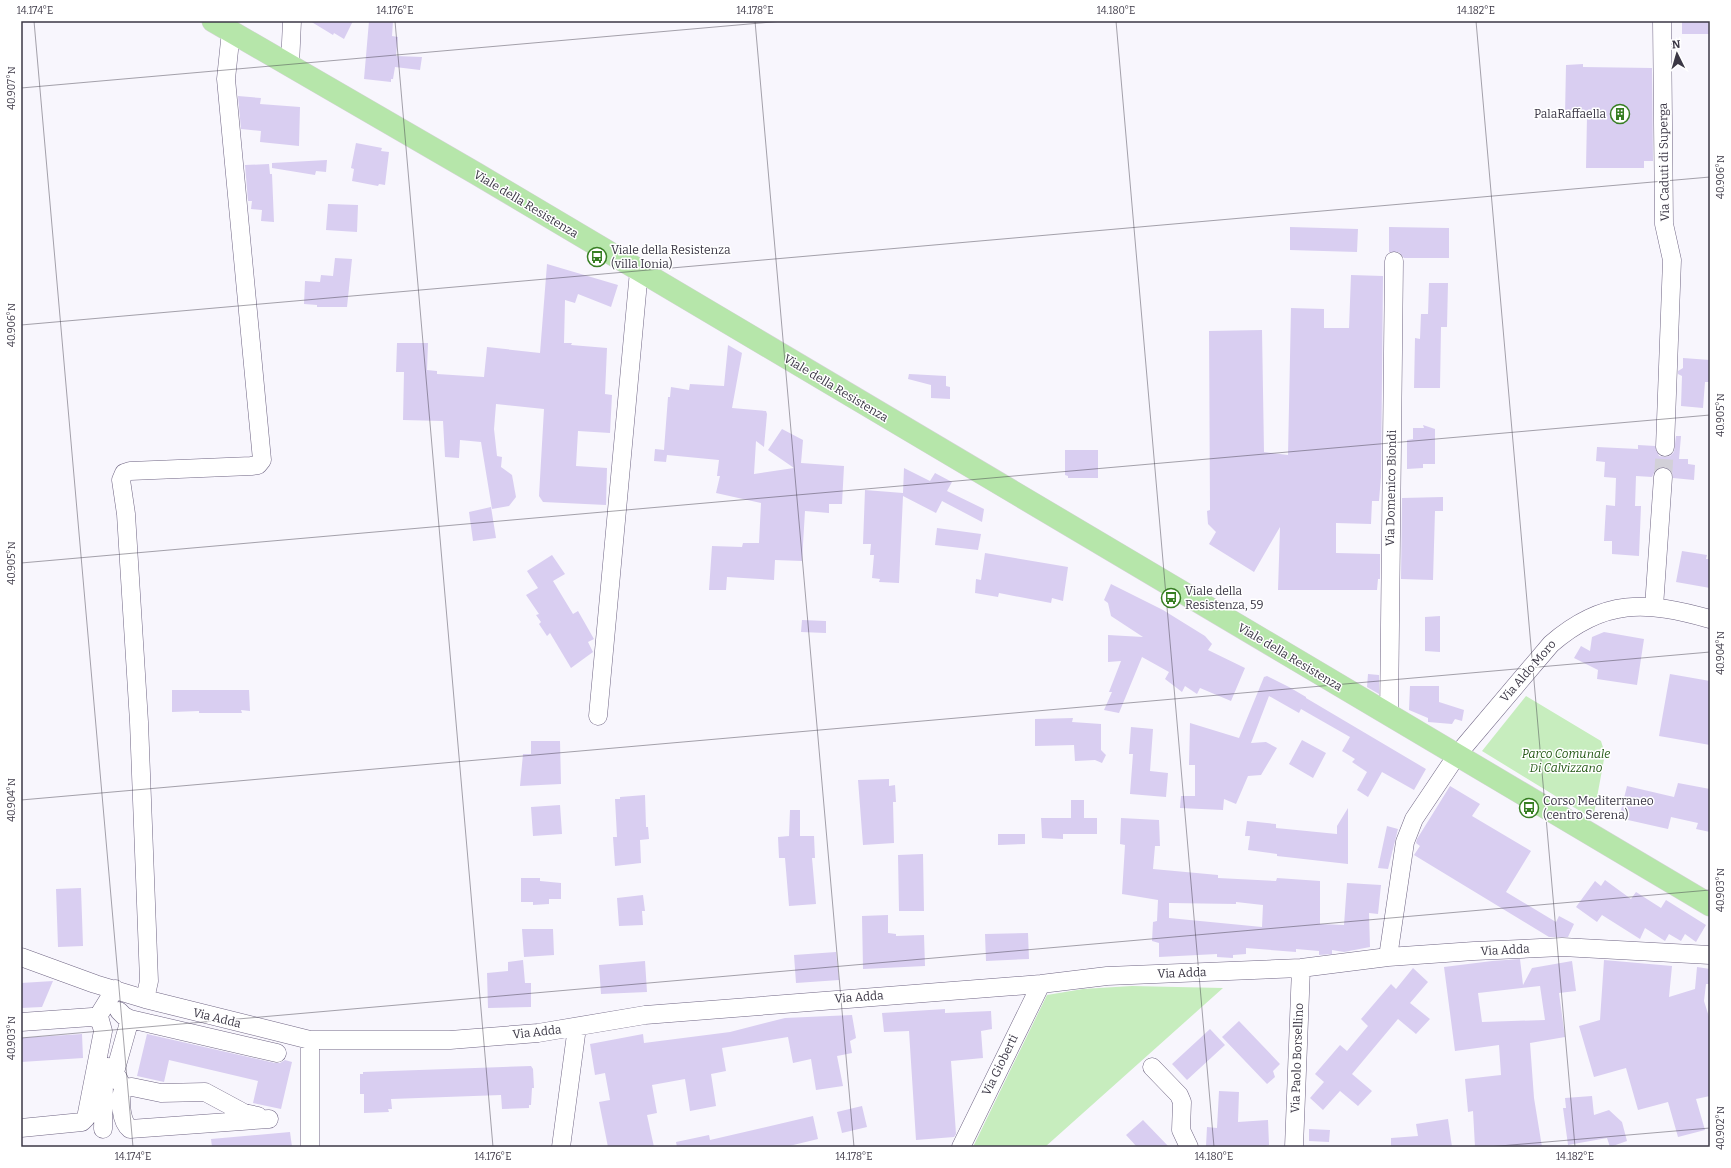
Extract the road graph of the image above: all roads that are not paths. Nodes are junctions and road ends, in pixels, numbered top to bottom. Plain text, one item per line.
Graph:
1 (292, 21) edge
2 (1662, 21) edge
3 (222, 26) edge
4 (290, 65) junction
5 (1394, 261) dead end
6 (639, 271) junction
7 (1664, 447) tunnel mouth
8 (1663, 478) tunnel mouth
9 (1654, 607) junction
10 (1710, 619) edge
11 (598, 716) dead end
12 (1389, 716) junction
13 (1457, 755) junction
14 (1710, 905) edge
15 (1710, 955) edge
16 (21, 957) edge
17 (1388, 957) junction
18 (1300, 968) junction
19 (1041, 984) junction
20 (118, 990) junction
21 (145, 999) junction
22 (124, 1015) junction
23 (97, 1018) junction
24 (21, 1022) edge
25 (577, 1027) junction
26 (310, 1040) junction
27 (276, 1053) dead end
28 (1152, 1067) dead end
29 (123, 1088) junction
30 (225, 1103) junction
31 (224, 1122) junction
32 (21, 1128) edge
33 (103, 1129) dead end
34 (310, 1147) edge
35 (561, 1147) edge
36 (961, 1147) edge
37 (1189, 1147) edge
38 (1294, 1147) edge

1 - 4 street
2 - 7 street, Via Caduti di Superga
3 - 4 main road, Viale della Resistenza
3 - 21 street
4 - 6 main road, Viale della Resistenza
5 - 12 street, Via Domenico Biondi
6 - 11 street
6 - 12 main road, Viale della Resistenza
8 - 9 street
9 - 10 street, Via Aldo Moro
9 - 13 street, Via Aldo Moro
12 - 13 main road, Viale della Resistenza
13 - 14 main road, Viale della Resistenza
13 - 17 street, Via Aldo Moro
15 - 17 street, Via Adda
16 - 20 street, Via Adda
17 - 18 street, Via Adda
18 - 19 street, Via Adda
18 - 38 street, Via Paolo Borsellino
19 - 25 street, Via Adda
19 - 36 street, Via Gioberti
20 - 21 street, Via Adda
20 - 22 street
20 - 23 street
21 - 26 street, Via Adda
22 - 27 street
22 - 29 street
22 - 33 street
23 - 24 street
23 - 32 street
25 - 26 street, Via Adda
25 - 35 street
26 - 34 street
28 - 37 street
29 - 30 street
29 - 31 street
30 - 31 street
30 - 31 street

